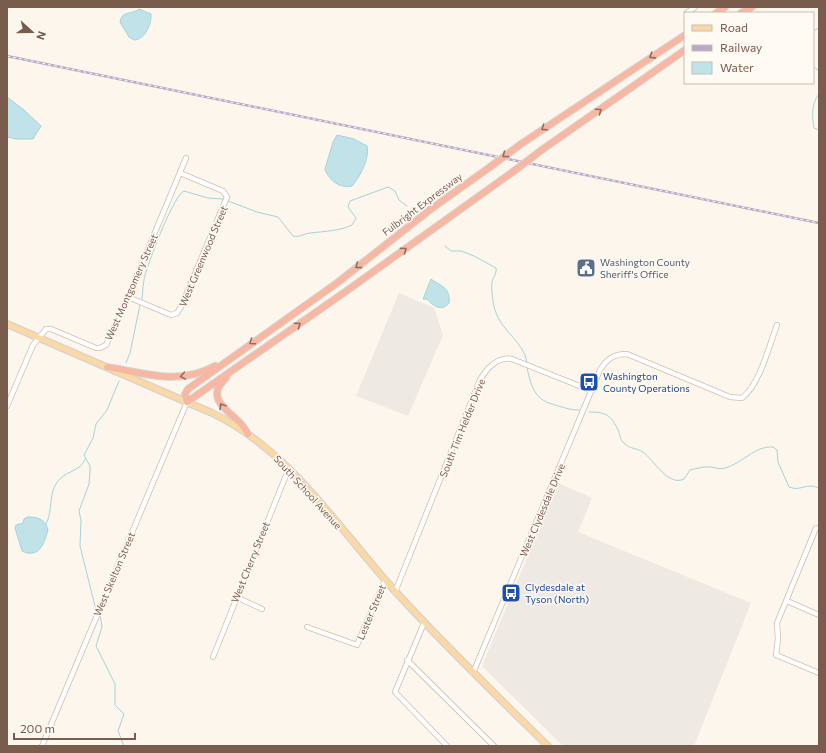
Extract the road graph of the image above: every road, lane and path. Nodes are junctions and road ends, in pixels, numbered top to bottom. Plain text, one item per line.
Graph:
1 (752, 7) edge
2 (743, 12) edge
3 (684, 36) edge
4 (684, 51) edge
5 (186, 158) dead end
6 (180, 174) junction
7 (128, 297) junction
8 (7, 324) edge
9 (777, 325) dead end
10 (38, 337) junction
11 (266, 348) junction
12 (232, 357) junction
13 (107, 367) junction
14 (592, 391) junction
15 (187, 402) junction
16 (7, 406) edge
17 (248, 434) junction
18 (289, 468) junction
19 (816, 528) dead end
20 (385, 580) junction
21 (395, 592) junction
22 (236, 597) junction
23 (787, 601) junction
24 (262, 609) dead end
25 (819, 615) edge
26 (424, 623) junction
27 (307, 626) dead end
28 (213, 657) dead end
29 (407, 660) junction
30 (473, 673) junction
31 (819, 673) edge
32 (42, 746) edge
33 (447, 746) edge
34 (494, 746) edge
35 (548, 746) edge

1 - 2 highway
3 -> 12 highway, Fulbright Expressway, bridge
11 -> 4 highway, bridge
5 - 6 street, West Montgomery Street
6 - 7 street, West Montgomery Street
6 - 7 street, West Greenwood Street
7 - 10 street, West Montgomery Street
8 - 10 main road, South School Avenue
9 - 14 street, West Clydesdale Drive
10 - 13 main road, South School Avenue
10 - 16 street
11 - 15 highway
17 -> 11 highway
12 -> 13 highway
12 - 15 highway, Fulbright Expressway
13 - 15 main road, South School Avenue
14 - 21 street, South Tim Helder Drive
14 - 30 street, West Clydesdale Drive
15 - 17 main road, South School Avenue
15 - 32 street, West Skelton Street
17 - 18 main road, South School Avenue
18 - 20 main road, South School Avenue
18 - 22 street, West Cherry Street
19 - 23 street
20 - 21 main road, South School Avenue
20 - 27 street, Lester Street
21 - 26 main road, South School Avenue
22 - 24 street
22 - 28 street, West Cherry Street
23 - 25 street
23 - 31 street
26 - 29 street
26 - 30 main road, South School Avenue
29 - 33 street
29 - 34 street
30 - 35 main road, South School Avenue

